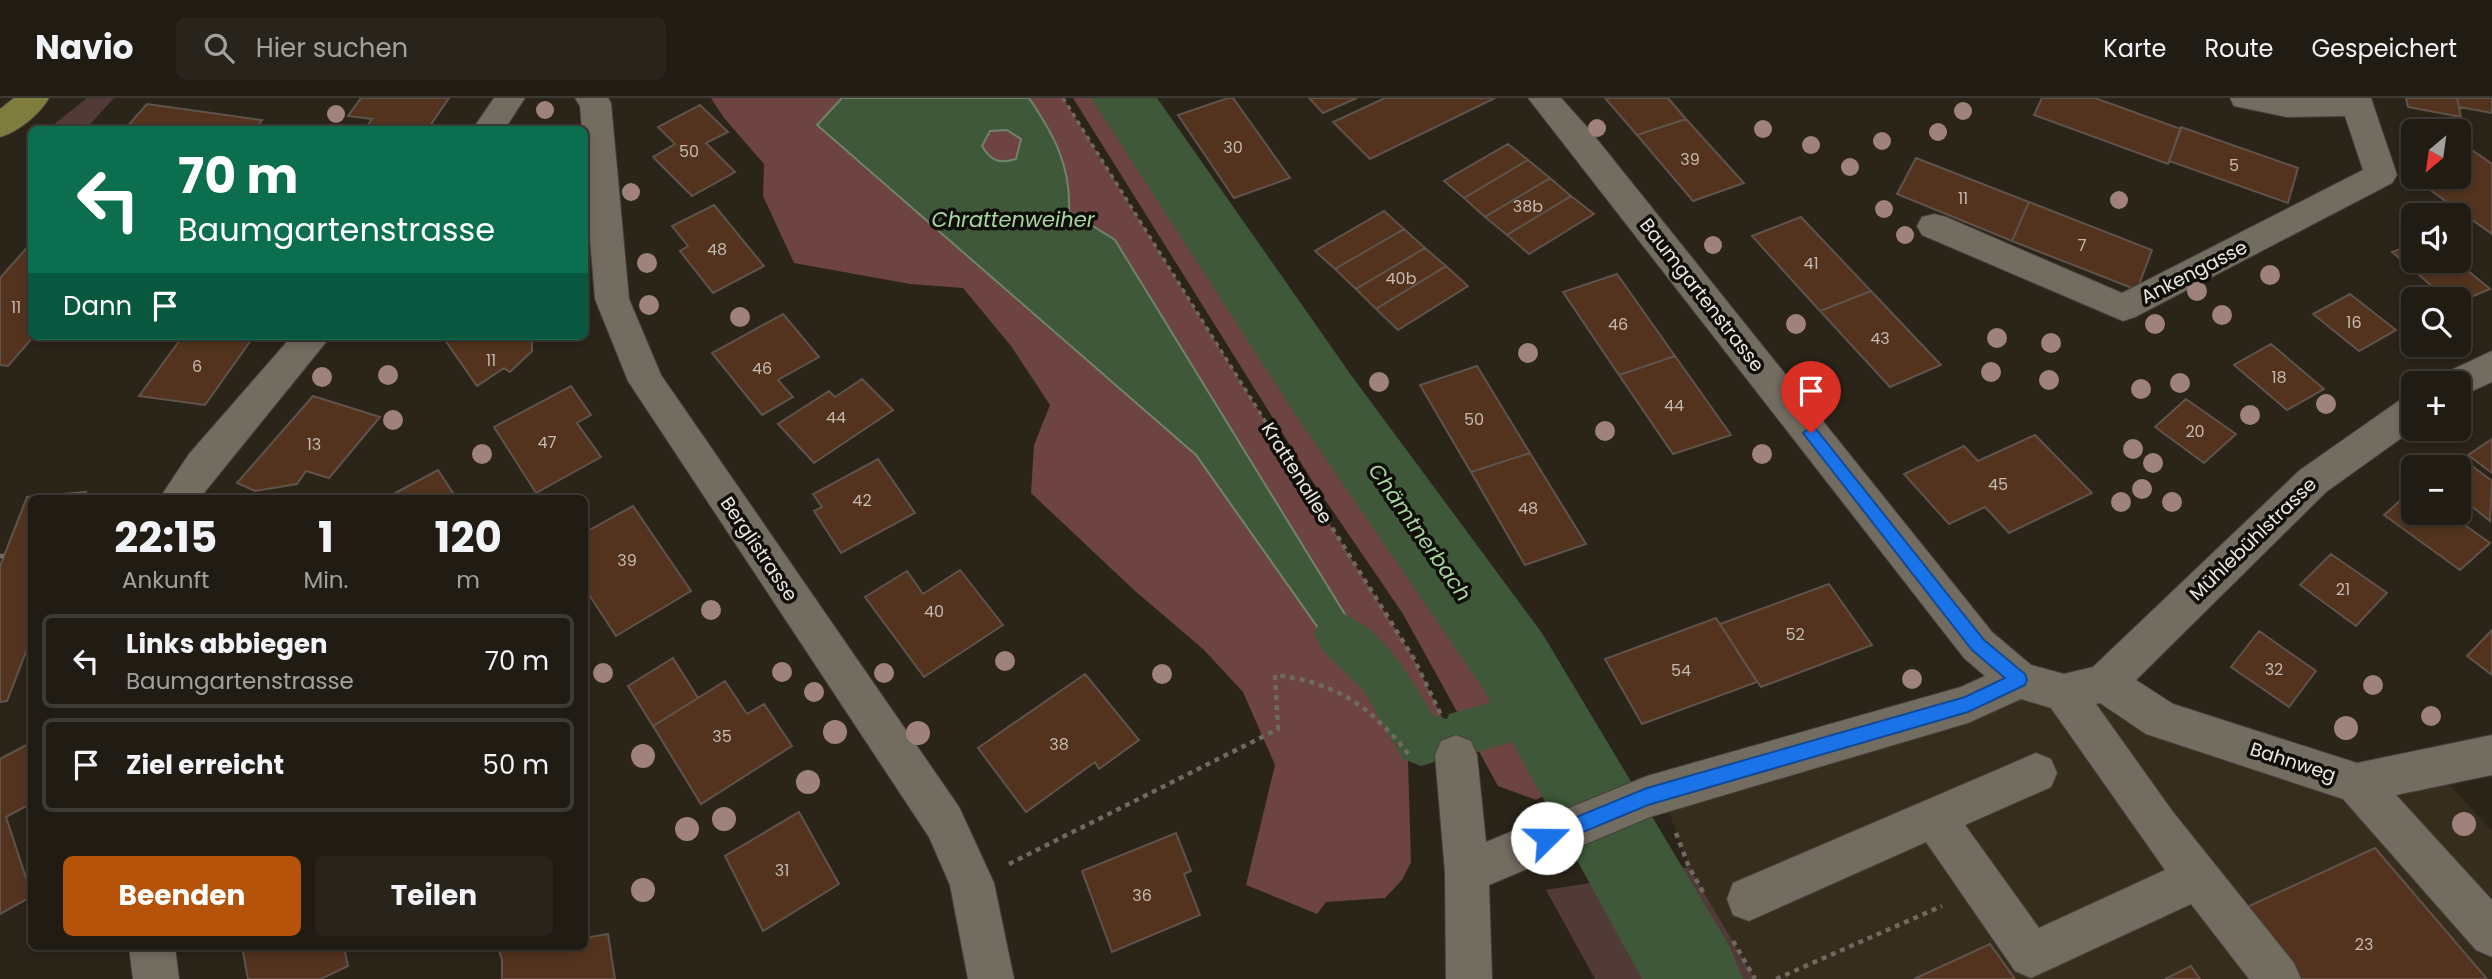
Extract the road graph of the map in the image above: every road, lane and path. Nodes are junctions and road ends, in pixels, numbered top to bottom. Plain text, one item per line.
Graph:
1 (34, 98) edge
2 (510, 98) edge
3 (590, 98) edge
4 (1063, 98) edge
5 (1543, 98) edge
6 (2245, 98) edge
7 (2357, 102) edge
8 (0, 126) edge
9 (490, 126) edge
10 (1934, 226) dead end
11 (310, 340) edge
12 (2492, 365) edge
13 (2471, 376) edge
14 (2401, 419) edge
15 (181, 495) edge
16 (2019, 680) junction
17 (2105, 683) junction
18 (2064, 693) junction
19 (1457, 755) joint
20 (2492, 755) edge
21 (1412, 759) dead end
22 (2036, 773) dead end
23 (2357, 783) junction
24 (1934, 817) junction
25 (1467, 872) junction
26 (2197, 878) junction
27 (972, 883) junction
28 (1984, 888) junction
29 (1749, 899) dead end
30 (2492, 934) edge
31 (152, 950) edge
32 (156, 979) edge
33 (991, 979) edge
34 (1469, 979) edge
35 (1776, 979) edge
36 (2278, 979) edge

1 - 8 main road
2 - 9 street
3 - 27 street, Berglistrasse
4 - 19 path, Krattenallee
5 - 16 street, Baumgartenstrasse
6 - 7 street, Ankengasse
7 - 10 street, Ankengasse
11 - 15 street
12 - 13 street
14 - 17 street, Mühlebühlstrasse
16 - 18 street, Baumgartenstrasse
16 - 25 street
17 - 18 street, Baumgartenstrasse
17 - 23 street, Bahnweg
18 - 26 street
19 - 25 street
20 - 23 street, Bahnweg
21 - 27 path
22 - 24 street
23 - 30 street
24 - 28 street
24 - 29 street
25 - 34 street
26 - 28 street
26 - 36 street
27 - 33 street, Berglistrasse
28 - 35 path
31 - 32 street

